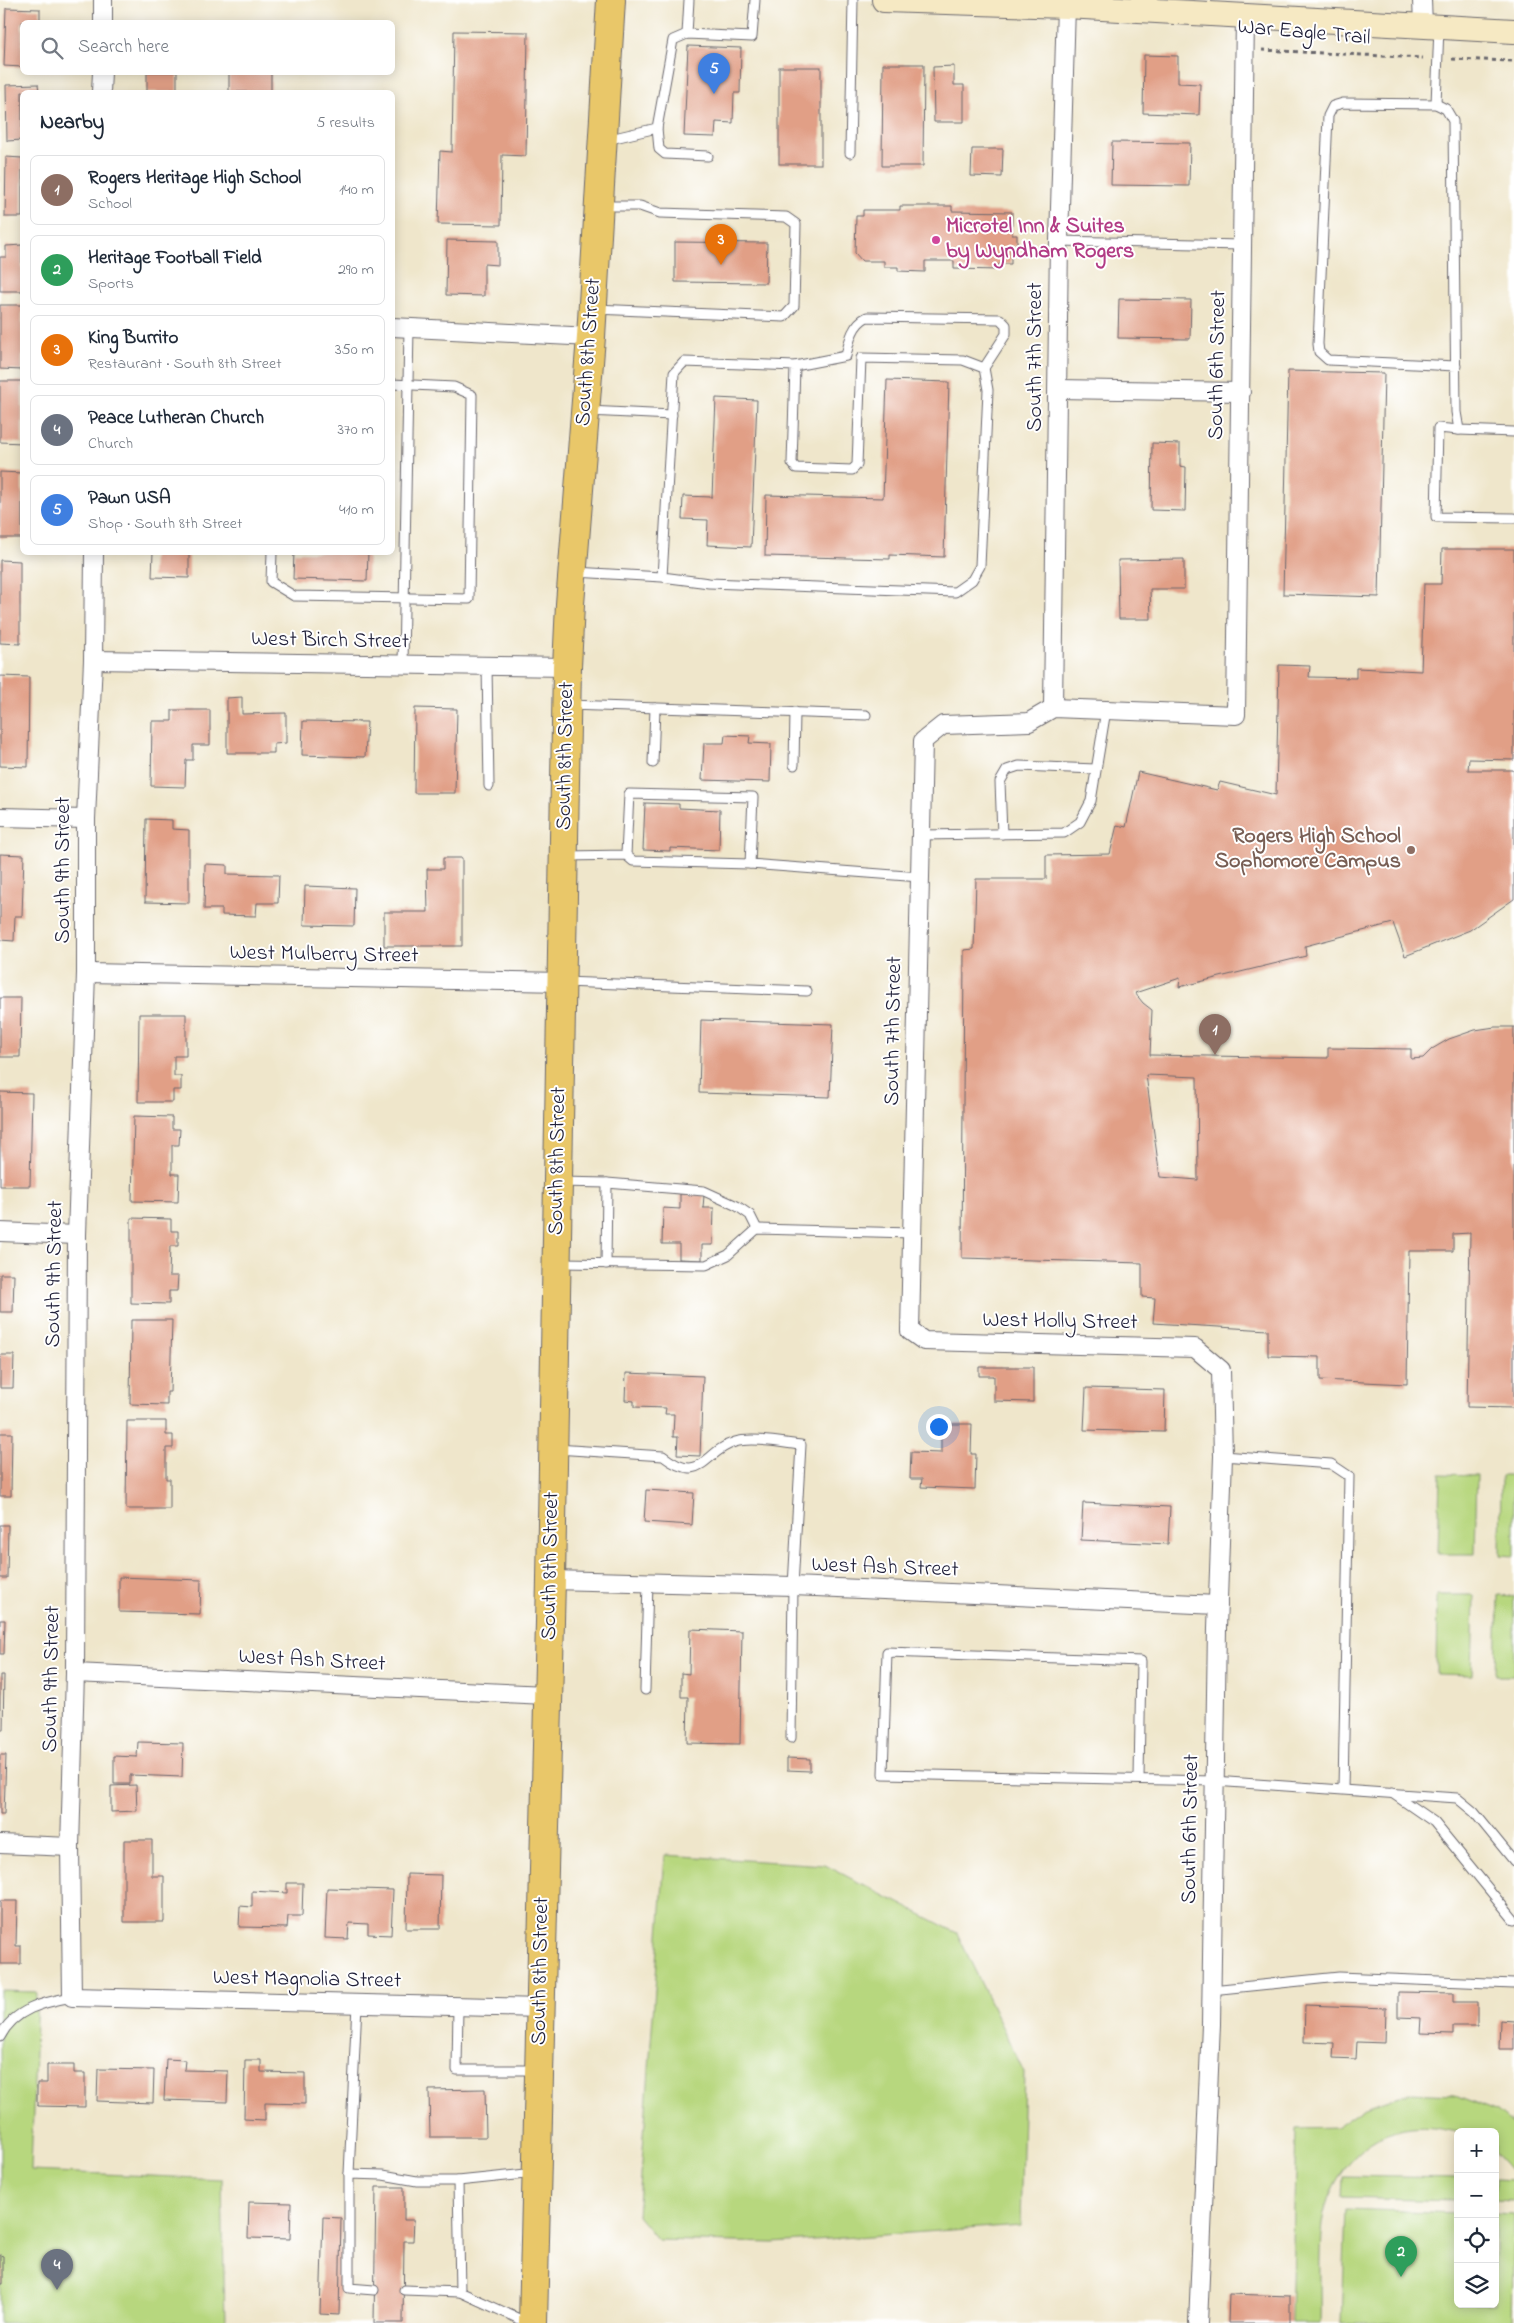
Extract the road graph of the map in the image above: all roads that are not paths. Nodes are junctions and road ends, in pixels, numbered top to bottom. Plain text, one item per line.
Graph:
1 (104, 0) edge
2 (611, 0) edge
3 (689, 0) edge
4 (755, 0) edge
5 (853, 0) edge
6 (884, 0) edge
7 (1422, 0) edge
8 (968, 1) edge
9 (1066, 6) junction
10 (1198, 7) edge
11 (1245, 16) junction
12 (103, 20) edge
13 (1431, 26) junction
14 (1514, 31) edge
15 (688, 34) junction
16 (102, 75) edge
17 (101, 90) edge
18 (1436, 104) junction
19 (657, 128) junction
20 (603, 141) junction
21 (850, 153) dead end
22 (708, 156) dead end
23 (599, 206) junction
24 (1059, 241) junction
25 (1242, 245) junction
26 (593, 309) junction
27 (401, 327) edge
28 (591, 337) junction
29 (846, 356) junction
30 (861, 358) junction
31 (796, 366) junction
32 (1456, 366) junction
33 (984, 368) junction
34 (395, 384) edge
35 (408, 384) junction
36 (1058, 389) junction
37 (1240, 392) junction
38 (585, 410) junction
39 (672, 415) junction
40 (1460, 430) junction
41 (1514, 432) edge
42 (1514, 518) edge
43 (94, 555) edge
44 (272, 555) edge
45 (573, 572) junction
46 (662, 577) junction
47 (404, 597) junction
48 (93, 660) junction
49 (403, 665) junction
50 (487, 666) junction
51 (567, 667) junction
52 (566, 705) junction
53 (655, 708) junction
54 (1053, 708) junction
55 (1106, 710) junction
56 (795, 712) junction
57 (866, 715) dead end
58 (653, 763) dead end
59 (794, 765) dead end
60 (1096, 769) junction
61 (489, 786) dead end
62 (0, 817) edge
63 (86, 819) junction
64 (1002, 834) junction
65 (921, 836) junction
66 (626, 855) junction
67 (564, 856) junction
68 (750, 864) junction
69 (920, 877) junction
70 (86, 973) junction
71 (562, 982) junction
72 (807, 991) dead end
73 (558, 1182) junction
74 (607, 1183) junction
75 (758, 1230) junction
76 (0, 1232) edge
77 (912, 1233) junction
78 (77, 1235) junction
79 (557, 1264) junction
80 (606, 1264) junction
81 (924, 1341) joint
82 (1195, 1348) joint
83 (554, 1449) junction
84 (1223, 1456) junction
85 (551, 1580) junction
86 (648, 1582) junction
87 (793, 1586) junction
88 (1218, 1605) junction
89 (75, 1673) junction
90 (645, 1690) dead end
91 (547, 1695) junction
92 (791, 1738) dead end
93 (1138, 1780) junction
94 (1214, 1781) junction
95 (1343, 1790) junction
96 (1391, 1792) junction
97 (0, 1844) edge
98 (70, 1847) junction
99 (1514, 1861) edge
100 (1514, 1920) edge
101 (1514, 1984) edge
102 (1211, 1990) junction
103 (72, 1997) junction
104 (357, 2004) junction
105 (458, 2006) junction
106 (541, 2008) junction
107 (0, 2037) edge
108 (539, 2070) junction
109 (537, 2173) junction
110 (349, 2174) junction
111 (458, 2180) junction
112 (374, 2290) dead end
113 (404, 2290) dead end
114 (460, 2292) junction
115 (528, 2323) edge
116 (533, 2323) edge
117 (1198, 2323) edge

1 - 12 street
2 - 20 main road, South 8th Street
3 - 15 lane
4 - 15 lane
5 - 21 lane
6 - 8 street
7 - 13 street
8 - 9 street
9 - 10 street
9 - 24 street, South 7th Street
10 - 11 street
11 - 13 street
11 - 25 street, South 6th Street
13 - 14 street
13 - 18 lane
15 - 19 lane
16 - 17 street
18 - 32 lane
18 - 32 lane
19 - 20 lane
19 - 22 lane
20 - 23 main road, South 8th Street
23 - 26 main road, South 8th Street
23 - 26 lane
24 - 25 lane
24 - 36 street, South 7th Street
25 - 37 street, South 6th Street
26 - 28 main road, South 8th Street
27 - 28 street
27 - 35 lane
28 - 38 main road, South 8th Street
29 - 30 lane
29 - 31 lane
29 - 33 lane
30 - 31 lane
30 - 33 lane
31 - 39 lane
32 - 40 lane
33 - 46 lane
34 - 35 lane
35 - 47 lane
35 - 47 lane
36 - 37 street
36 - 54 street, South 7th Street
37 - 55 street, South 6th Street
38 - 39 lane
38 - 45 main road, South 8th Street
39 - 46 lane
40 - 41 lane
40 - 42 lane
43 - 48 street, South 9th Street
44 - 47 lane
45 - 46 lane
45 - 51 main road, South 8th Street
47 - 49 lane
48 - 49 street, West Birch Street
48 - 63 street, South 9th Street
49 - 50 street, West Birch Street
50 - 51 street, West Birch Street
50 - 61 lane
51 - 52 main road, South 8th Street
52 - 53 lane
52 - 67 main road, South 8th Street
53 - 56 lane
53 - 58 lane
54 - 55 street
54 - 65 street, South 7th Street
55 - 60 lane
56 - 57 lane
56 - 59 lane
60 - 64 lane
60 - 64 lane
62 - 63 street
63 - 70 street, South 9th Street
64 - 65 lane
65 - 69 street, South 7th Street
66 - 67 lane
66 - 68 lane
66 - 68 lane
67 - 71 main road, South 8th Street
68 - 69 lane
69 - 77 street, South 7th Street
70 - 71 street, West Mulberry Street
70 - 78 street, South 9th Street
71 - 72 lane
71 - 73 main road, South 8th Street
73 - 74 lane
73 - 79 main road, South 8th Street
74 - 75 lane
74 - 80 lane
75 - 77 lane
75 - 80 lane
76 - 78 street
77 - 81 street, South 7th Street
78 - 89 street, South 9th Street
79 - 80 lane
79 - 83 main road, South 8th Street
81 - 82 street, West Holly Street
82 - 84 street, South 6th Street
83 - 85 main road, South 8th Street
83 - 87 lane
84 - 88 street, South 6th Street
84 - 95 lane
85 - 86 street, West Ash Street
85 - 91 main road, South 8th Street
86 - 87 street, West Ash Street
86 - 90 lane
87 - 88 street, West Ash Street
87 - 92 lane
88 - 94 street, South 6th Street
89 - 91 street, West Ash Street
89 - 98 street, South 9th Street
91 - 106 main road, South 8th Street
93 - 93 lane
93 - 94 lane
94 - 95 lane
94 - 102 street, South 6th Street
95 - 96 lane
96 - 99 lane
96 - 100 lane
97 - 98 street
98 - 103 street, South 9th Street
101 - 102 lane
102 - 117 street, South 6th Street
103 - 104 street, West Magnolia Street
103 - 107 lane
104 - 105 street, West Magnolia Street
104 - 110 lane
105 - 106 street, West Magnolia Street
105 - 108 lane
106 - 108 main road, South 8th Street
108 - 109 main road, South 8th Street
109 - 111 lane
109 - 116 main road, South 8th Street
110 - 111 lane
110 - 112 lane
111 - 114 lane
113 - 114 lane
114 - 115 lane

